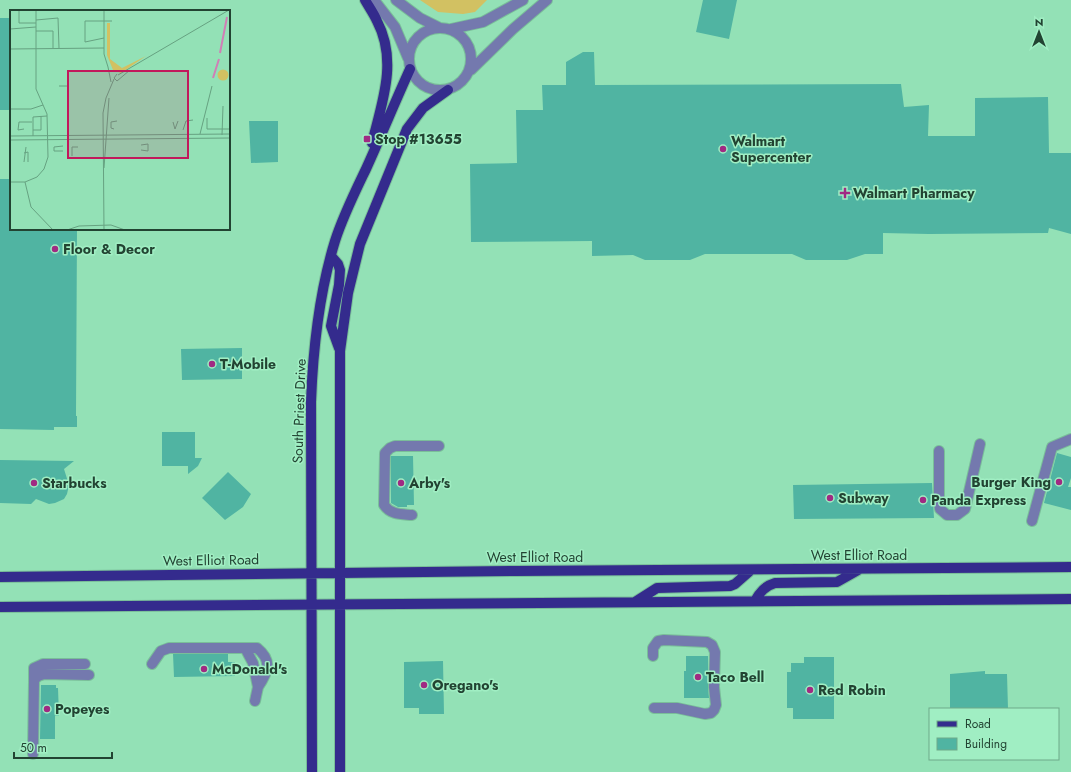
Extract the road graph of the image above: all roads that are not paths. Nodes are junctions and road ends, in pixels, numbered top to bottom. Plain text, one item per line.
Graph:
1 (365, 0) edge
2 (374, 0) edge
3 (396, 0) edge
4 (523, 0) edge
5 (547, 0) edge
6 (440, 28) junction
7 (452, 29) junction
8 (410, 64) junction
9 (470, 70) junction
10 (448, 90) junction
11 (365, 170) junction
12 (331, 256) junction
13 (340, 351) junction
14 (1071, 439) edge
15 (980, 444) dead end
16 (439, 446) dead end
17 (939, 452) dead end
18 (412, 515) dead end
19 (1032, 521) dead end
20 (1071, 567) edge
21 (860, 569) junction
22 (751, 570) junction
23 (312, 573) junction
24 (340, 573) junction
25 (0, 577) edge
26 (1071, 599) edge
27 (756, 601) junction
28 (635, 602) junction
29 (312, 604) junction
30 (341, 604) junction
31 (0, 607) edge
32 (244, 648) junction
33 (653, 656) dead end
34 (85, 664) dead end
35 (152, 664) dead end
36 (89, 675) dead end
37 (34, 680) junction
38 (258, 687) junction
39 (255, 701) dead end
40 (654, 708) dead end
41 (33, 754) dead end
42 (312, 772) edge
43 (340, 772) edge

1 - 11 main road
2 - 8 street
3 - 6 street
4 - 7 street
5 - 9 street
6 - 7 street
6 - 8 street
7 - 9 street
8 - 10 street
8 - 11 main road, South Priest Drive
9 - 10 street
10 - 13 main road
11 - 12 main road, South Priest Drive
12 - 13 main road
12 - 23 main road, South Priest Drive
13 - 24 main road
14 - 19 street
15 - 17 street
16 - 18 street
20 - 21 main road, West Elliot Road
21 - 22 main road, West Elliot Road
21 - 27 main road
22 - 24 main road, West Elliot Road
22 - 28 main road
23 - 24 main road, West Elliot Road
23 - 25 main road, West Elliot Road
23 - 29 main road, South Priest Drive
24 - 30 main road
26 - 27 main road
27 - 28 main road
28 - 30 main road
29 - 30 main road
29 - 31 main road
29 - 42 main road, South Priest Drive
30 - 43 main road
32 - 35 street
32 - 38 street
32 - 38 street
33 - 40 street
34 - 37 street
36 - 37 street
37 - 41 street
38 - 39 street

